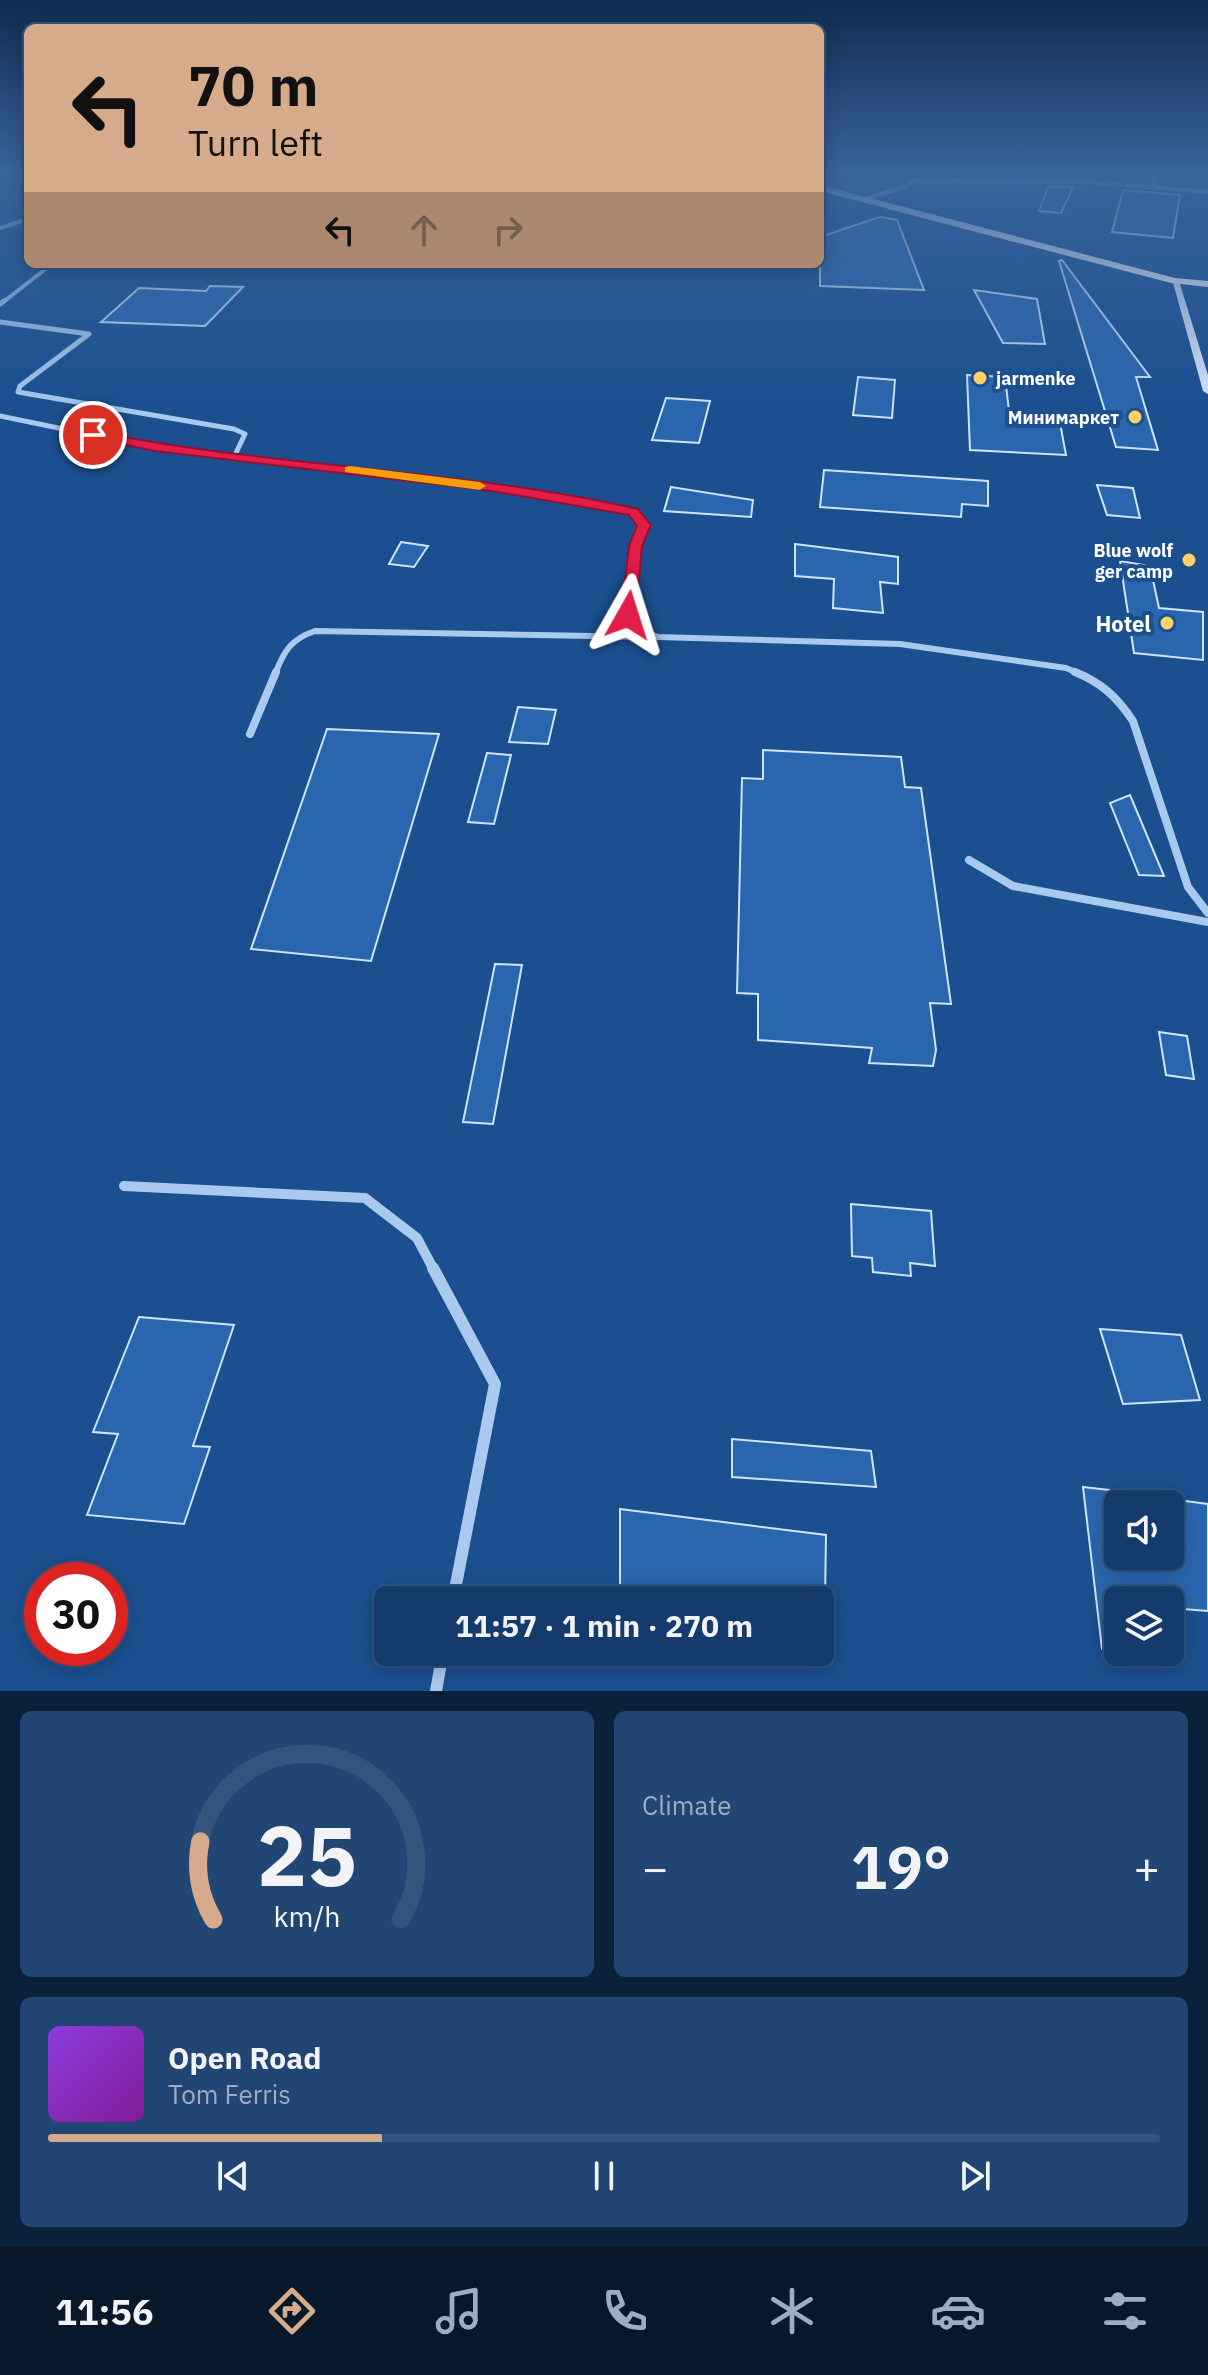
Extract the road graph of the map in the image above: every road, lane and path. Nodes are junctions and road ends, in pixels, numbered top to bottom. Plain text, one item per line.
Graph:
1 (1061, 251) edge
2 (47, 268) edge
3 (1175, 281) junction
4 (1208, 284) edge
5 (0, 304) edge
6 (0, 322) edge
7 (1208, 391) edge
8 (0, 416) edge
9 (235, 455) junction
10 (658, 637) junction
11 (250, 734) dead end
12 (969, 860) dead end
13 (1208, 913) edge
14 (1208, 922) edge
15 (124, 1186) dead end
16 (456, 1586) edge
17 (440, 1666) edge
18 (436, 1691) edge

1 - 3 highway
2 - 5 street
3 - 4 highway
3 - 7 main road
6 - 9 street
8 - 9 street
9 - 10 street
10 - 11 street
10 - 13 street
12 - 14 street
15 - 16 street
17 - 18 street

